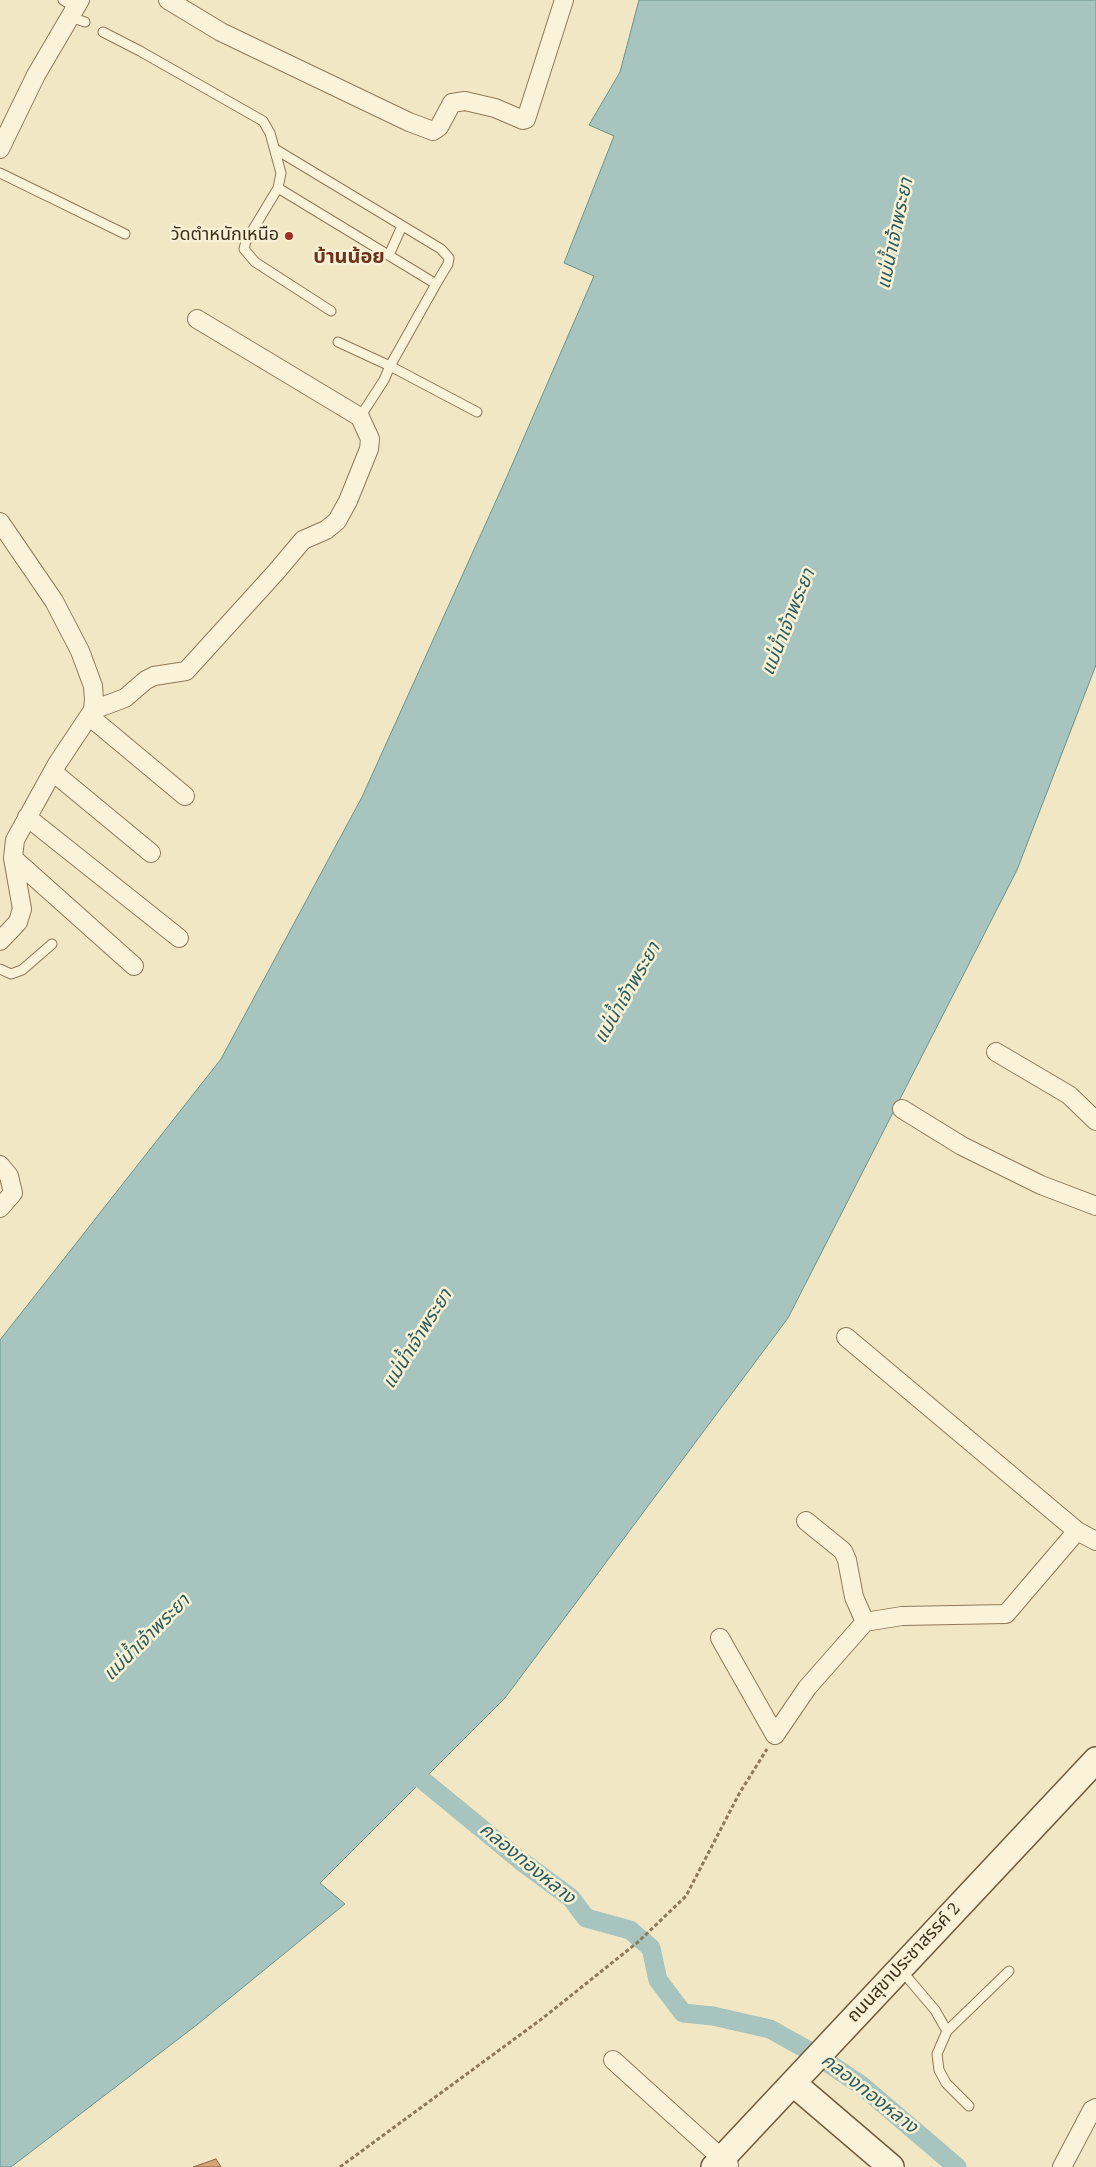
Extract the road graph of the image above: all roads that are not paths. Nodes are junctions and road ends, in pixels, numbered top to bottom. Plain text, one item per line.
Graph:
1 (168, 0) edge
2 (564, 0) edge
3 (75, 9) edge
4 (103, 32) dead end
5 (0, 149) edge
6 (275, 149) junction
7 (0, 173) edge
8 (278, 188) junction
9 (402, 226) junction
10 (125, 234) dead end
11 (389, 255) junction
12 (436, 284) junction
13 (331, 311) dead end
14 (197, 319) dead end
15 (338, 342) dead end
16 (390, 366) junction
17 (477, 412) dead end
18 (360, 418) junction
19 (0, 522) edge
20 (91, 713) junction
21 (53, 772) junction
22 (185, 796) dead end
23 (28, 817) junction
24 (151, 853) dead end
25 (13, 858) junction
26 (179, 938) dead end
27 (0, 941) edge
28 (52, 944) dead end
29 (134, 966) dead end
30 (0, 968) edge
31 (996, 1052) dead end
32 (902, 1109) dead end
33 (1096, 1121) edge
34 (0, 1165) edge
35 (1096, 1206) edge
36 (0, 1208) edge
37 (846, 1337) dead end
38 (806, 1521) dead end
39 (1077, 1531) junction
40 (1096, 1541) edge
41 (865, 1622) junction
42 (720, 1638) dead end
43 (1096, 1760) edge
44 (901, 1970) junction
45 (1009, 1971) dead end
46 (947, 2031) junction
47 (612, 2060) dead end
48 (801, 2076) junction
49 (969, 2106) dead end
50 (1096, 2108) edge
51 (723, 2164) edge
52 (891, 2167) edge
53 (1062, 2167) edge

1 - 2 street
3 - 5 street
4 - 6 lane
6 - 8 lane
6 - 9 lane
7 - 10 lane
8 - 11 lane
8 - 13 lane
9 - 11 lane
9 - 12 lane
11 - 12 lane
12 - 16 lane
14 - 18 street
15 - 16 lane
16 - 17 lane
16 - 18 lane
18 - 20 street
19 - 20 street
20 - 21 street
20 - 22 street
21 - 23 street
21 - 24 street
23 - 25 street
23 - 26 street
25 - 27 street
25 - 29 street
28 - 30 lane
31 - 33 street
32 - 35 street
34 - 36 street
37 - 39 street
38 - 41 street
39 - 40 street
39 - 41 street
41 - 42 street
43 - 44 street, ถนนสุขาประชาสรรค์ 2
44 - 46 lane
44 - 48 street, ถนนสุขาประชาสรรค์ 2
45 - 46 lane
46 - 49 lane
47 - 51 street
48 - 51 street, ถนนสุขาประชาสรรค์ 2
48 - 52 street
50 - 53 street

